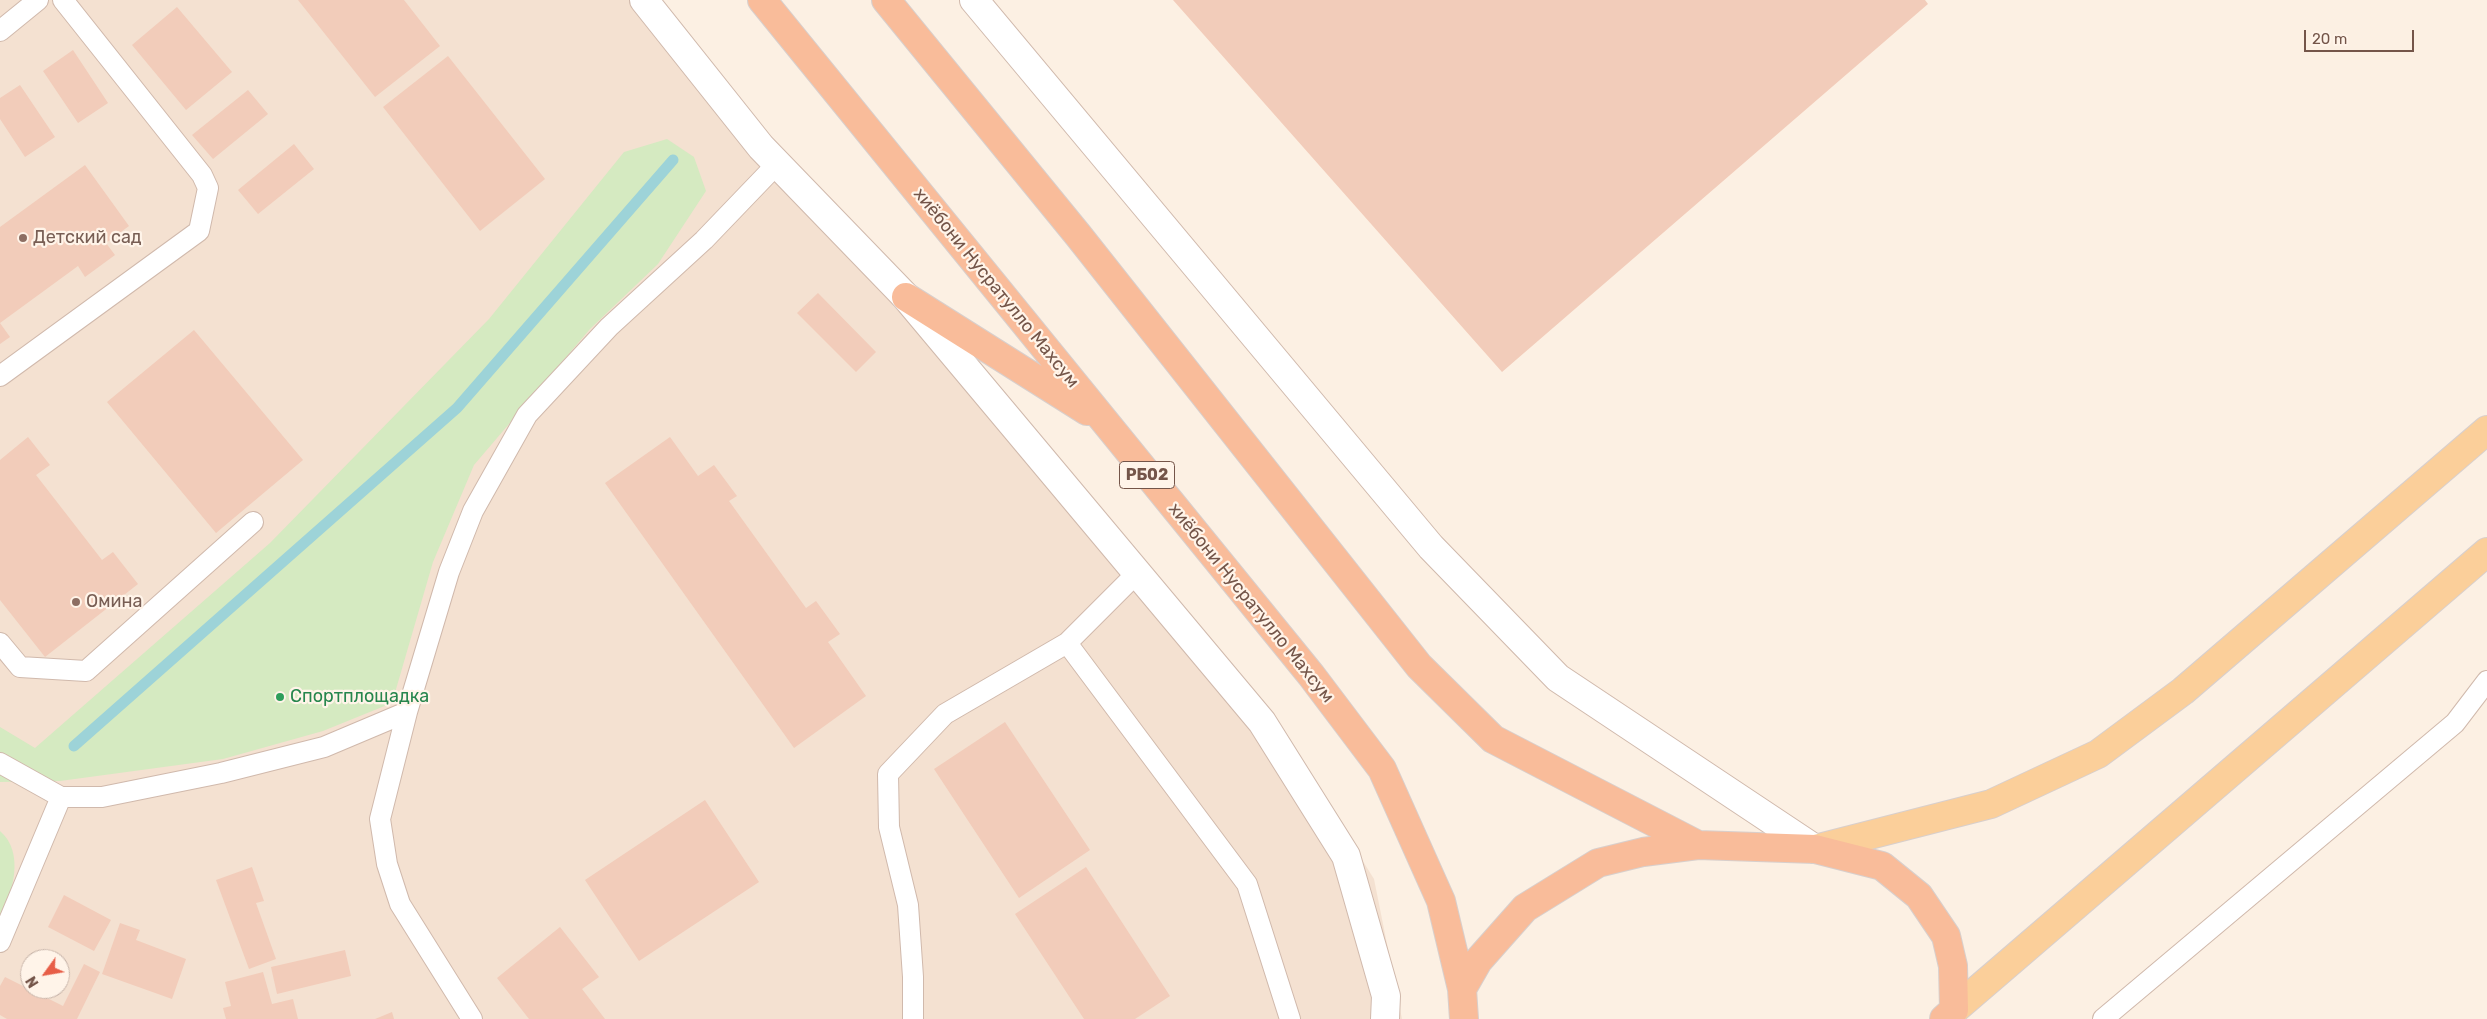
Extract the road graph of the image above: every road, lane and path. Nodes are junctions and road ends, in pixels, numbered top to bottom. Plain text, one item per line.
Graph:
1 (38, 0) edge
2 (64, 0) edge
3 (644, 0) edge
4 (762, 0) edge
5 (886, 0) edge
6 (974, 0) edge
7 (0, 31) edge
8 (777, 164) junction
9 (906, 297) junction
10 (0, 376) edge
11 (1106, 423) junction
12 (2487, 430) edge
13 (253, 522) dead end
14 (2487, 552) edge
15 (1138, 572) junction
16 (0, 643) edge
17 (1067, 643) junction
18 (2487, 681) edge
19 (407, 712) junction
20 (0, 763) edge
21 (61, 797) junction
22 (1698, 845) junction
23 (1816, 849) junction
24 (0, 942) edge
25 (1462, 989) junction
26 (1949, 1015) edge
27 (472, 1019) edge
28 (912, 1019) edge
29 (1290, 1019) edge
30 (1386, 1019) edge
31 (1464, 1019) edge
32 (2102, 1019) edge

1 - 7 lane
2 - 10 lane
3 - 8 street
4 - 11 highway, хиёбони Нусратулло Махсум / РБ02
5 - 22 highway
6 - 23 street
8 - 9 street
8 - 19 lane
9 - 11 highway
9 - 15 street
11 - 25 highway, хиёбони Нусратулло Махсум / РБ02
12 - 23 main road
13 - 16 lane
14 - 26 main road
15 - 17 lane
15 - 30 street
17 - 28 lane
17 - 29 lane
18 - 32 lane
19 - 21 lane
19 - 27 lane
20 - 21 lane
21 - 24 lane
22 - 23 highway
22 - 25 highway
23 - 26 highway
25 - 31 highway, хиёбони Нусратулло Махсум

